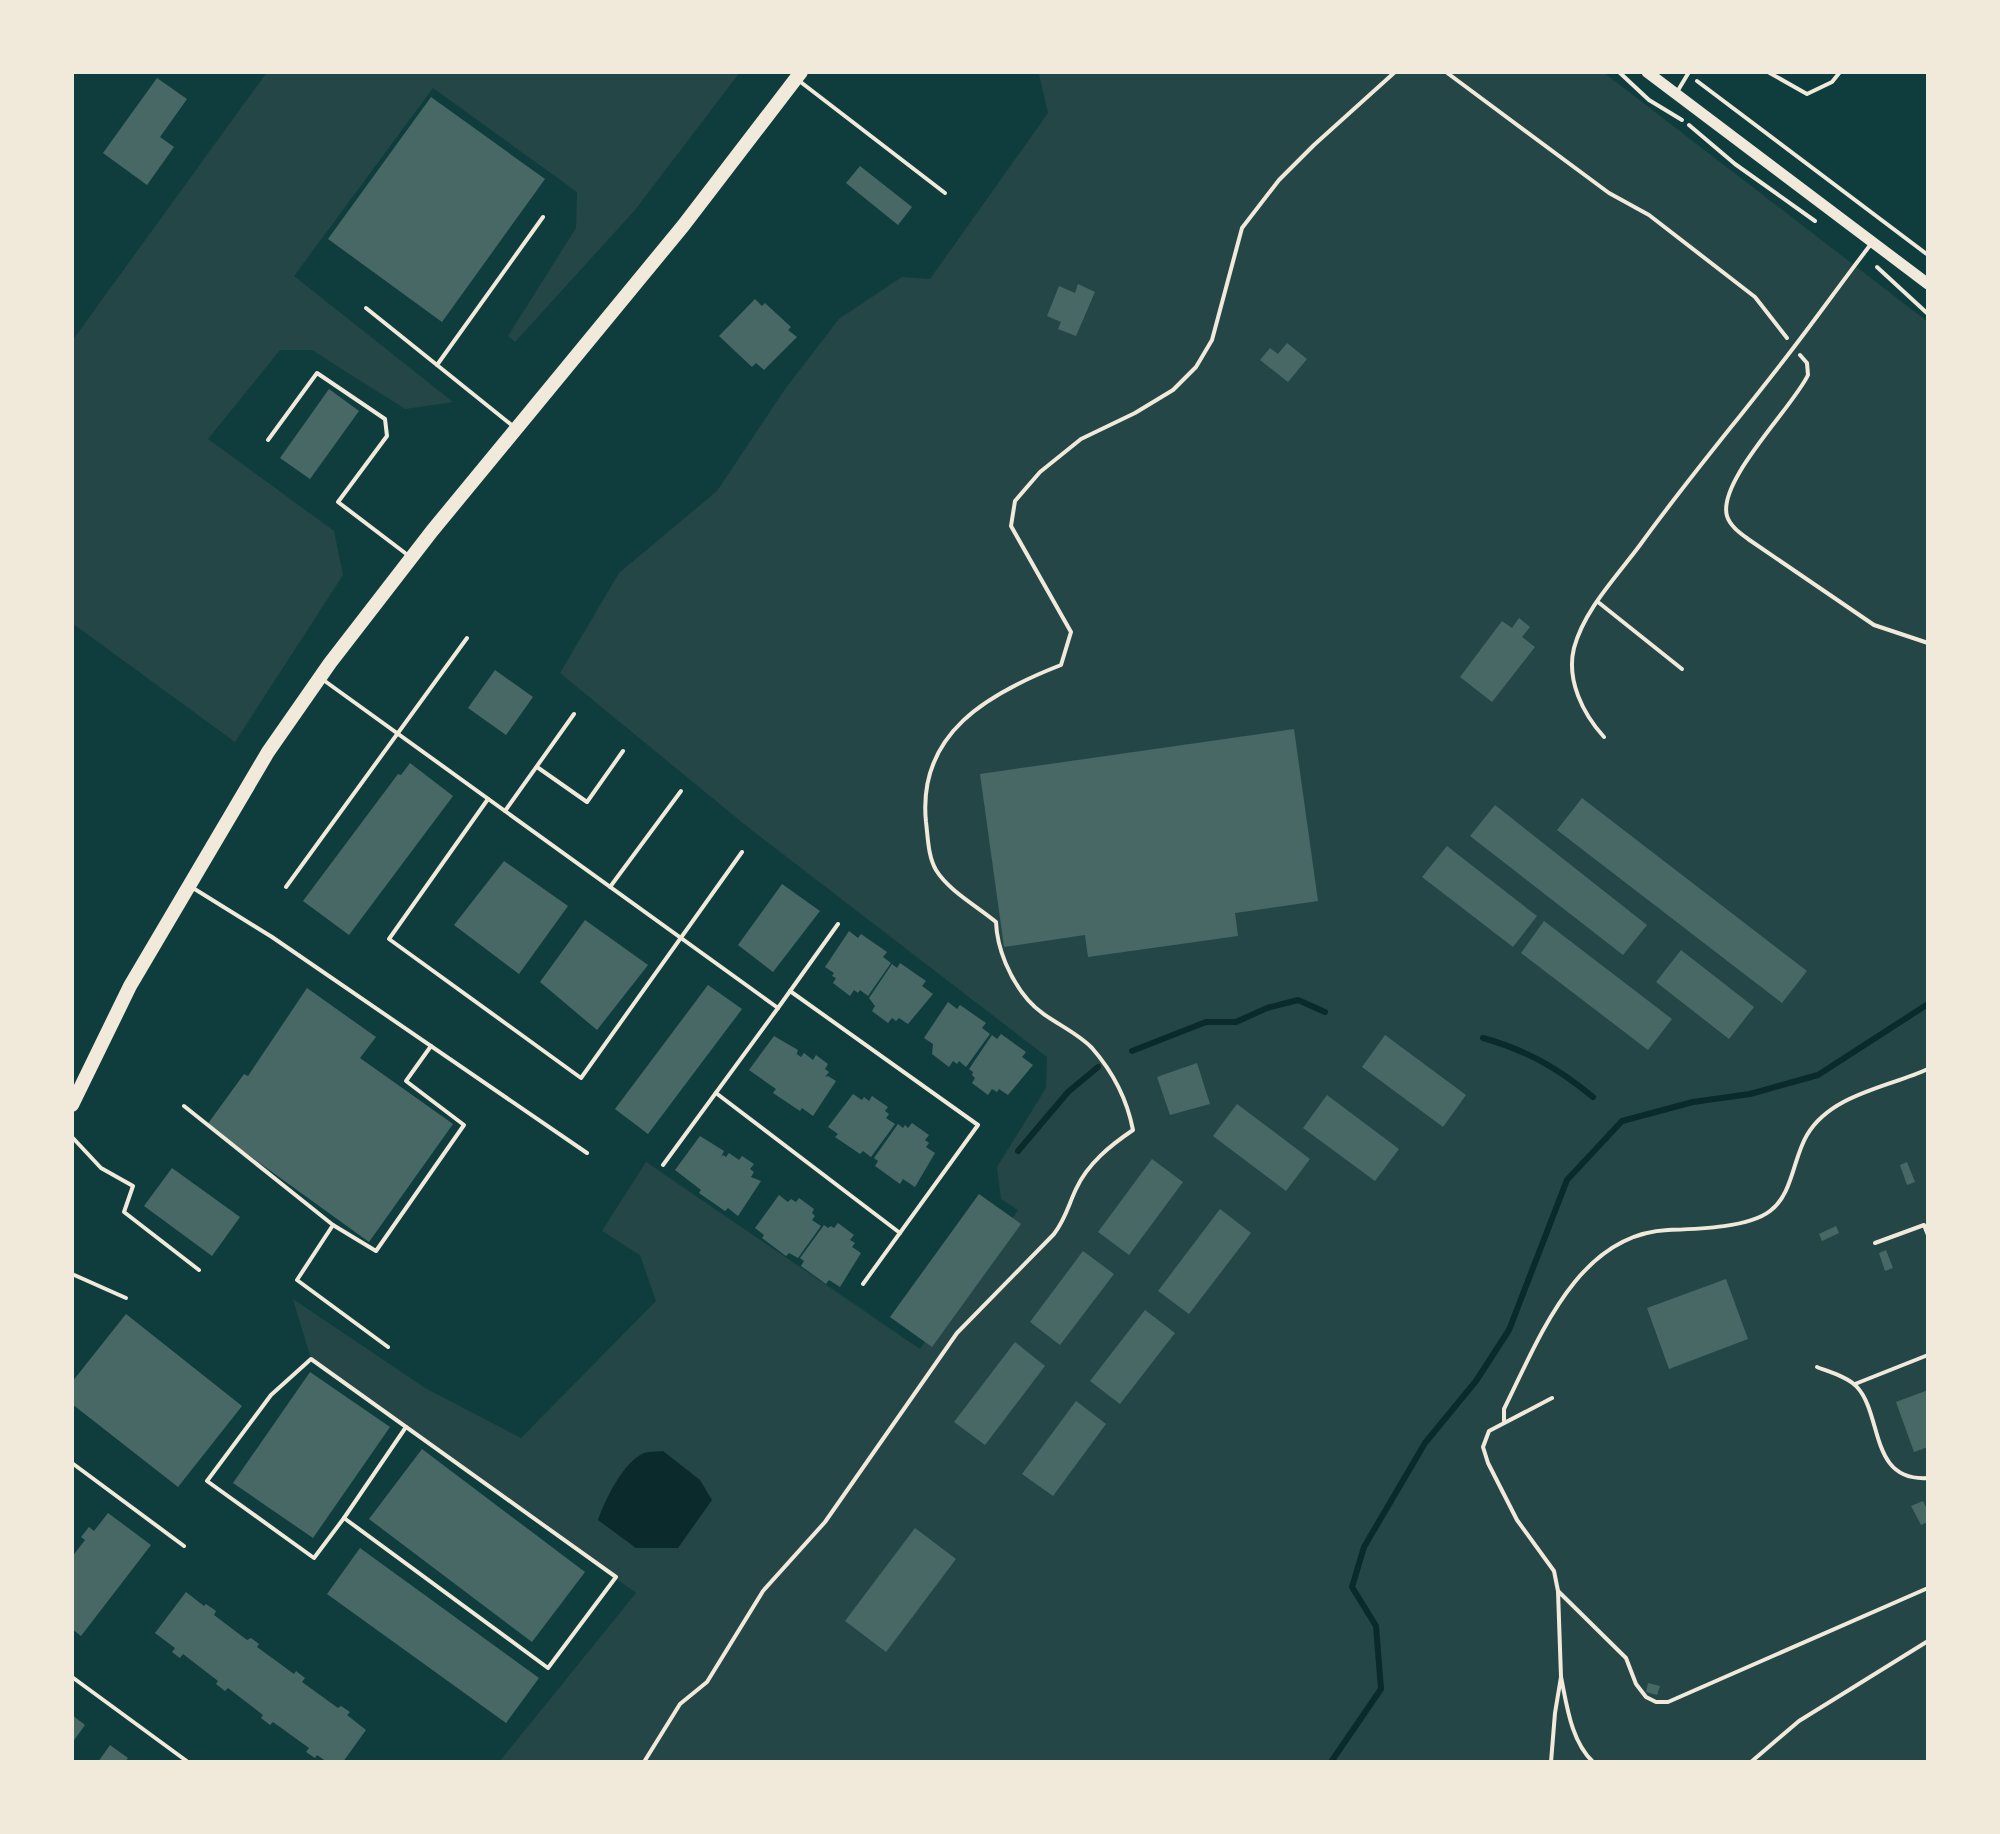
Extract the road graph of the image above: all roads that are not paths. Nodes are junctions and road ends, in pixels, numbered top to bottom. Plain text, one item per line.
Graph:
1 (1647, 72) edge
2 (1768, 72) edge
3 (1840, 72) edge
4 (1689, 73) edge
5 (798, 75) edge
6 (1676, 94) junction
7 (945, 193) dead end
8 (543, 217) dead end
9 (1872, 242) junction
10 (1928, 284) edge
11 (366, 308) dead end
12 (437, 365) junction
13 (516, 428) junction
14 (268, 440) dead end
15 (411, 558) junction
16 (1598, 602) junction
17 (467, 638) dead end
18 (1682, 669) dead end
19 (320, 678) junction
20 (574, 714) dead end
21 (397, 734) junction
22 (1604, 737) dead end
23 (623, 751) dead end
24 (537, 767) junction
25 (681, 791) dead end
26 (488, 799) junction
27 (505, 811) junction
28 (742, 852) dead end
29 (188, 884) junction
30 (286, 887) dead end
31 (610, 887) junction
32 (838, 924) dead end
33 (681, 938) junction
34 (790, 991) junction
35 (778, 1008) junction
36 (431, 1046) junction
37 (716, 1093) junction
38 (72, 1105) edge
39 (184, 1106) dead end
40 (72, 1137) edge
41 (587, 1153) dead end
42 (663, 1165) dead end
43 (333, 1225) junction
44 (900, 1233) junction
45 (199, 1270) dead end
46 (72, 1274) edge
47 (863, 1284) dead end
48 (126, 1298) dead end
49 (388, 1347) dead end
50 (406, 1427) junction
51 (72, 1463) edge
52 (344, 1518) junction
53 (184, 1546) dead end
54 (72, 1677) edge
55 (188, 1762) edge

1 - 6 street
2 - 3 lane
4 - 6 lane
5 - 7 lane
5 - 13 highway
6 - 9 street
8 - 12 lane
9 - 10 street
9 - 16 lane
11 - 12 lane
12 - 13 lane
13 - 15 highway
14 - 15 lane
15 - 19 highway
16 - 18 lane
16 - 22 lane
17 - 21 lane
19 - 21 lane
19 - 29 highway
20 - 24 lane
21 - 26 lane
21 - 30 lane
23 - 24 lane
24 - 27 lane
25 - 31 lane
26 - 27 lane
26 - 33 lane
27 - 31 lane
28 - 33 lane
29 - 36 lane
29 - 38 highway
31 - 33 lane
32 - 34 lane
33 - 35 lane
34 - 35 lane
34 - 44 lane
35 - 37 lane
36 - 41 lane
36 - 43 lane
37 - 42 lane
37 - 44 lane
39 - 43 lane
40 - 45 lane
43 - 49 lane
44 - 47 lane
46 - 48 lane
50 - 52 lane
50 - 52 lane
50 - 52 lane
51 - 53 lane
54 - 55 lane

